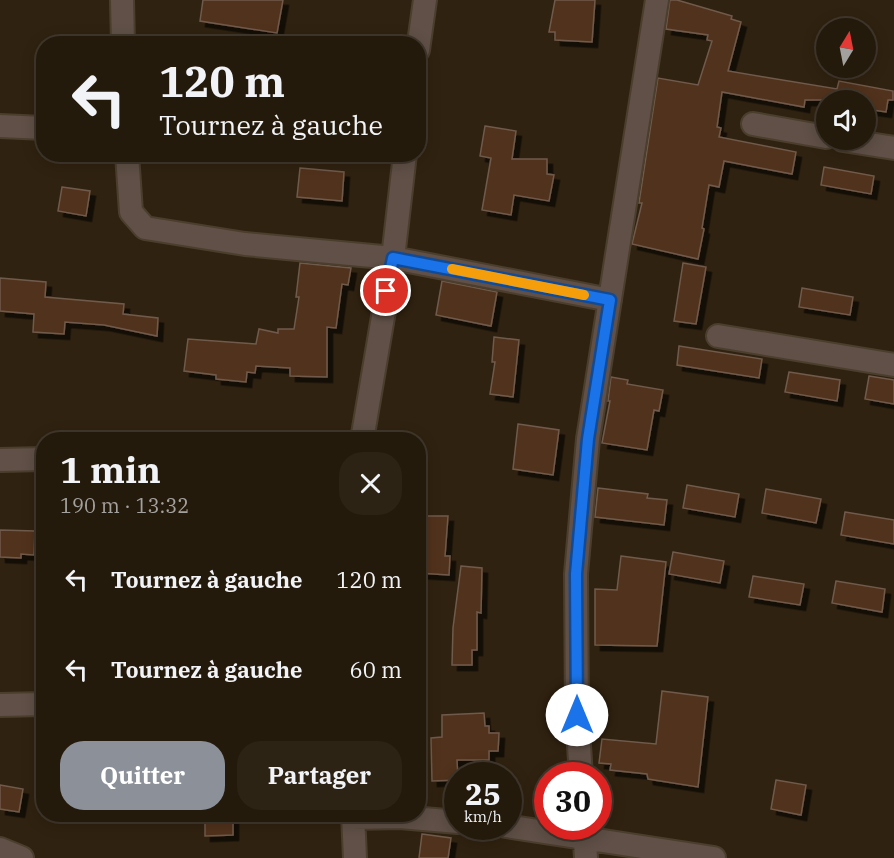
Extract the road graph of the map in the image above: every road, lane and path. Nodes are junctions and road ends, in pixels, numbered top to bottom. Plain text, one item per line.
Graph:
1 (122, 0) edge
2 (425, 0) edge
3 (657, 0) edge
4 (123, 36) edge
5 (420, 36) edge
6 (753, 124) dead end
7 (0, 126) edge
8 (36, 128) edge
9 (816, 135) edge
10 (876, 145) edge
11 (894, 148) edge
12 (128, 162) edge
13 (404, 162) edge
14 (393, 258) junction
15 (610, 300) junction
16 (718, 336) dead end
17 (894, 365) edge
18 (363, 432) edge
19 (36, 459) edge
20 (0, 460) edge
21 (36, 704) edge
22 (0, 705) edge
23 (579, 762) edge
24 (426, 819) edge
25 (444, 821) edge
26 (353, 822) edge
27 (585, 840) edge
28 (0, 849) edge
29 (22, 858) edge
30 (355, 858) edge
31 (714, 858) edge

1 - 4 street
2 - 5 street
3 - 15 street
6 - 9 street
7 - 8 street
10 - 11 street
12 - 14 street
13 - 14 street
14 - 15 street
14 - 18 street
15 - 23 street
16 - 17 street
19 - 20 street
21 - 22 street
24 - 25 street
26 - 30 street
27 - 31 street
28 - 29 street

